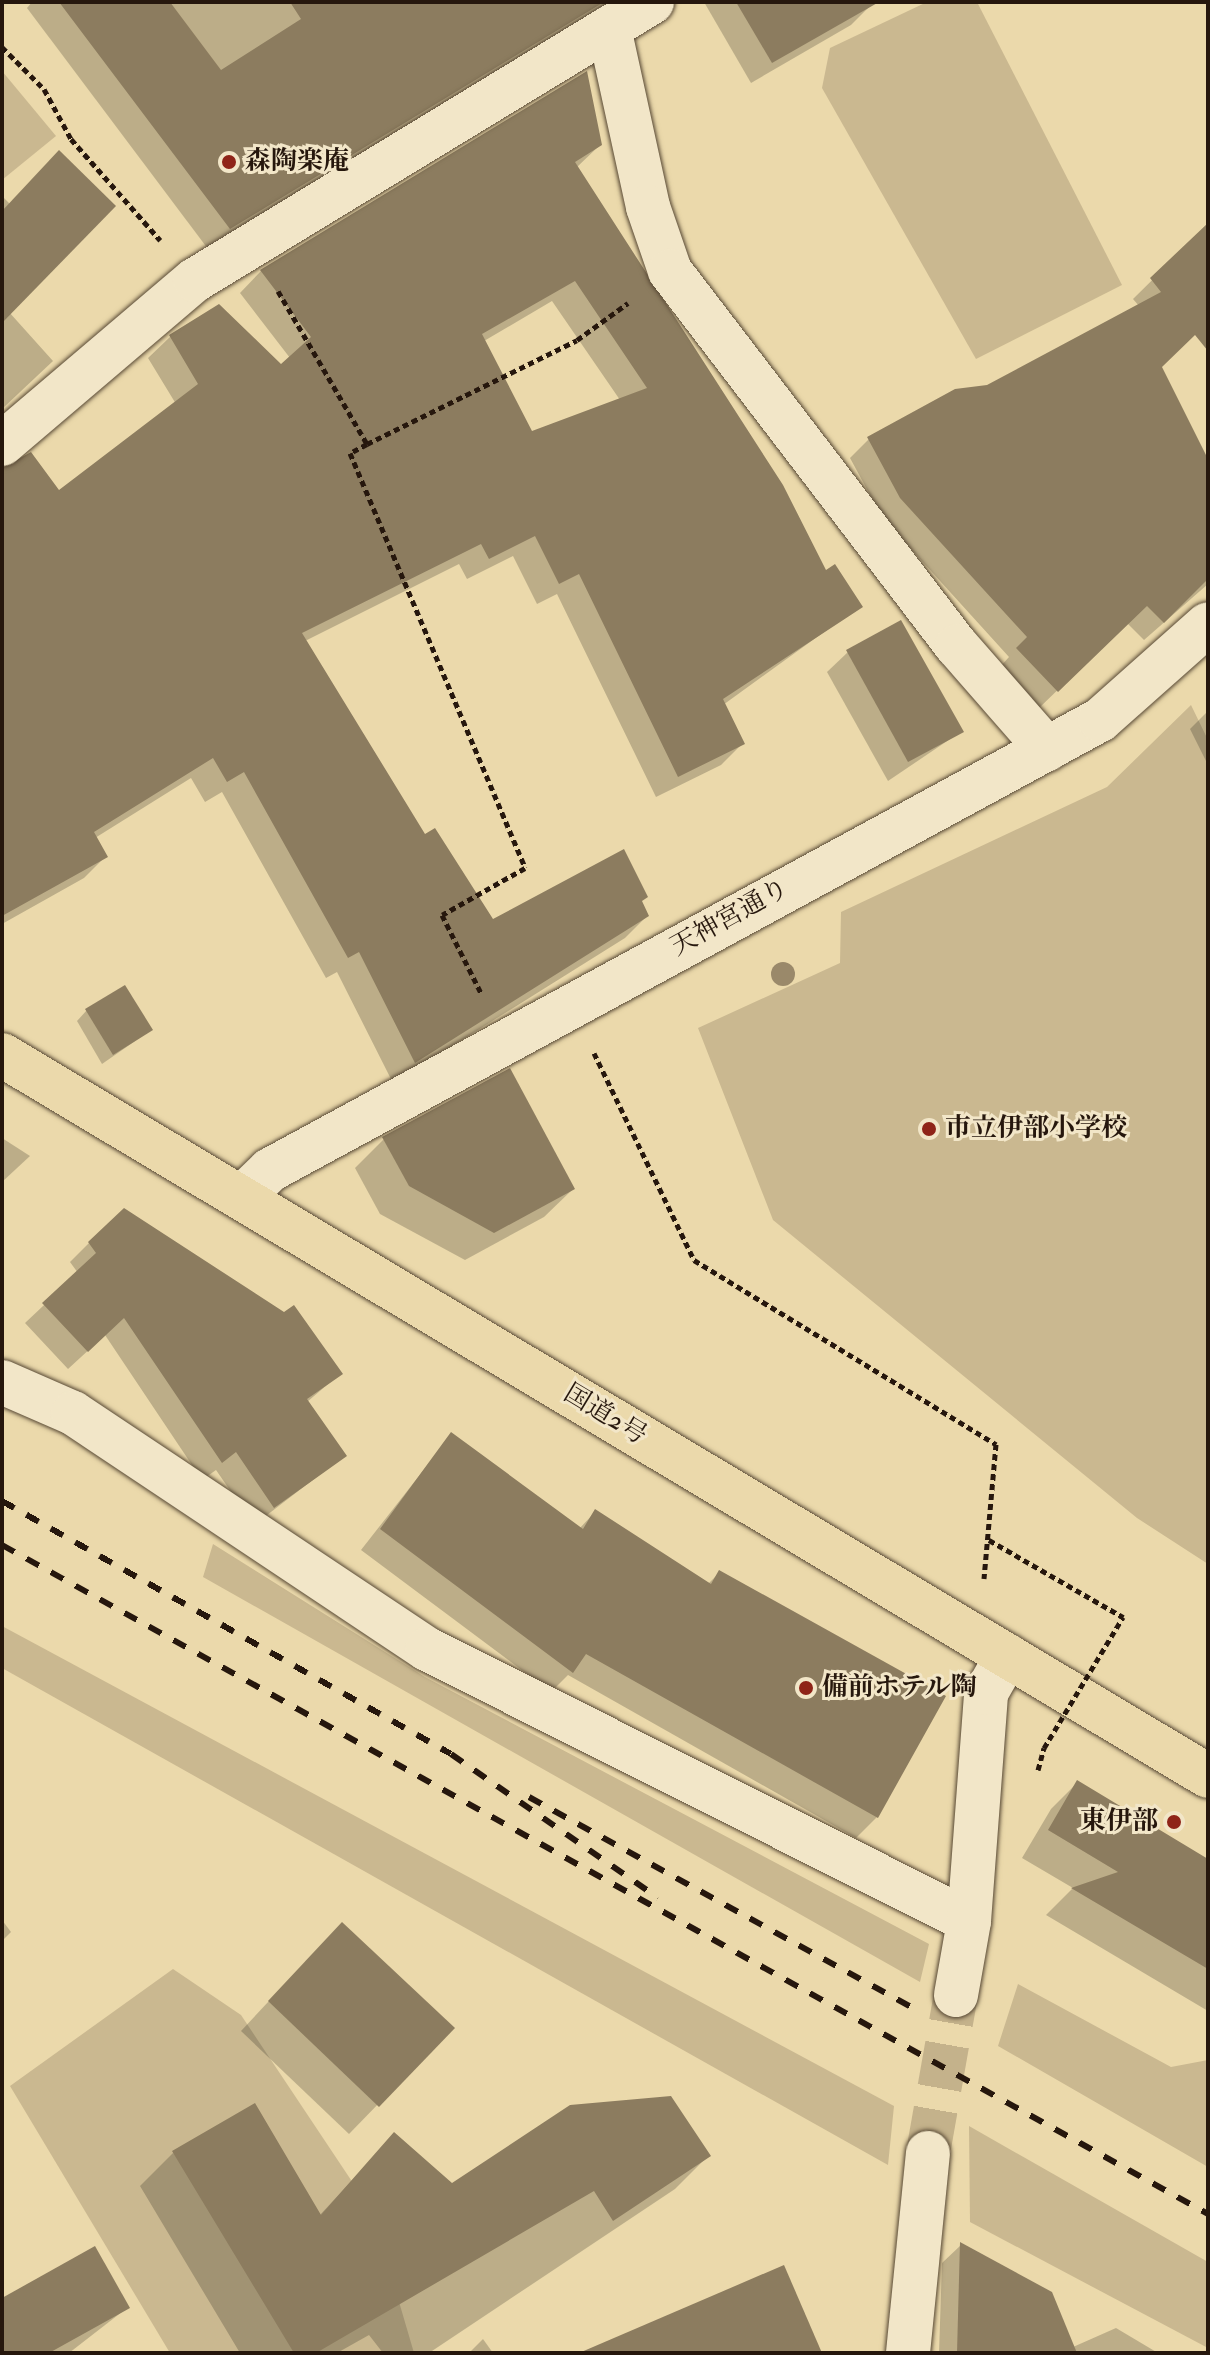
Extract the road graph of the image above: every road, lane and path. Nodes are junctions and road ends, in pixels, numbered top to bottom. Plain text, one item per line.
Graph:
1 (652, 2) edge
2 (609, 28) junction
3 (2, 47) edge
4 (250, 244) junction
5 (670, 271) junction
6 (195, 280) junction
7 (2, 444) edge
8 (367, 444) junction
9 (1208, 624) edge
10 (1047, 749) junction
11 (570, 1006) junction
12 (504, 1042) junction
13 (2, 1055) edge
14 (242, 1197) junction
15 (2, 1382) edge
16 (989, 1540) junction
17 (983, 1588) dead end
18 (1007, 1656) junction
19 (1044, 1748) dead end
20 (1208, 1776) edge
21 (969, 1921) junction
22 (956, 1995) tunnel mouth
23 (928, 2153) tunnel mouth
24 (908, 2353) edge

1 - 2 street
2 - 4 street
2 - 5 street
3 - 6 path
4 - 6 street
4 - 8 path
5 - 8 path
5 - 10 street
6 - 7 street
8 - 12 path
9 - 10 street, 天神宮通り
10 - 11 street, 天神宮通り
11 - 12 street, 天神宮通り
11 - 16 path
12 - 14 street, 天神宮通り
13 - 14 highway, 国道2号
14 - 18 highway, 国道2号
15 - 21 street
16 - 17 path
16 - 19 path, bridge
18 - 20 highway, 国道2号
18 - 21 street
21 - 22 street
23 - 24 street

